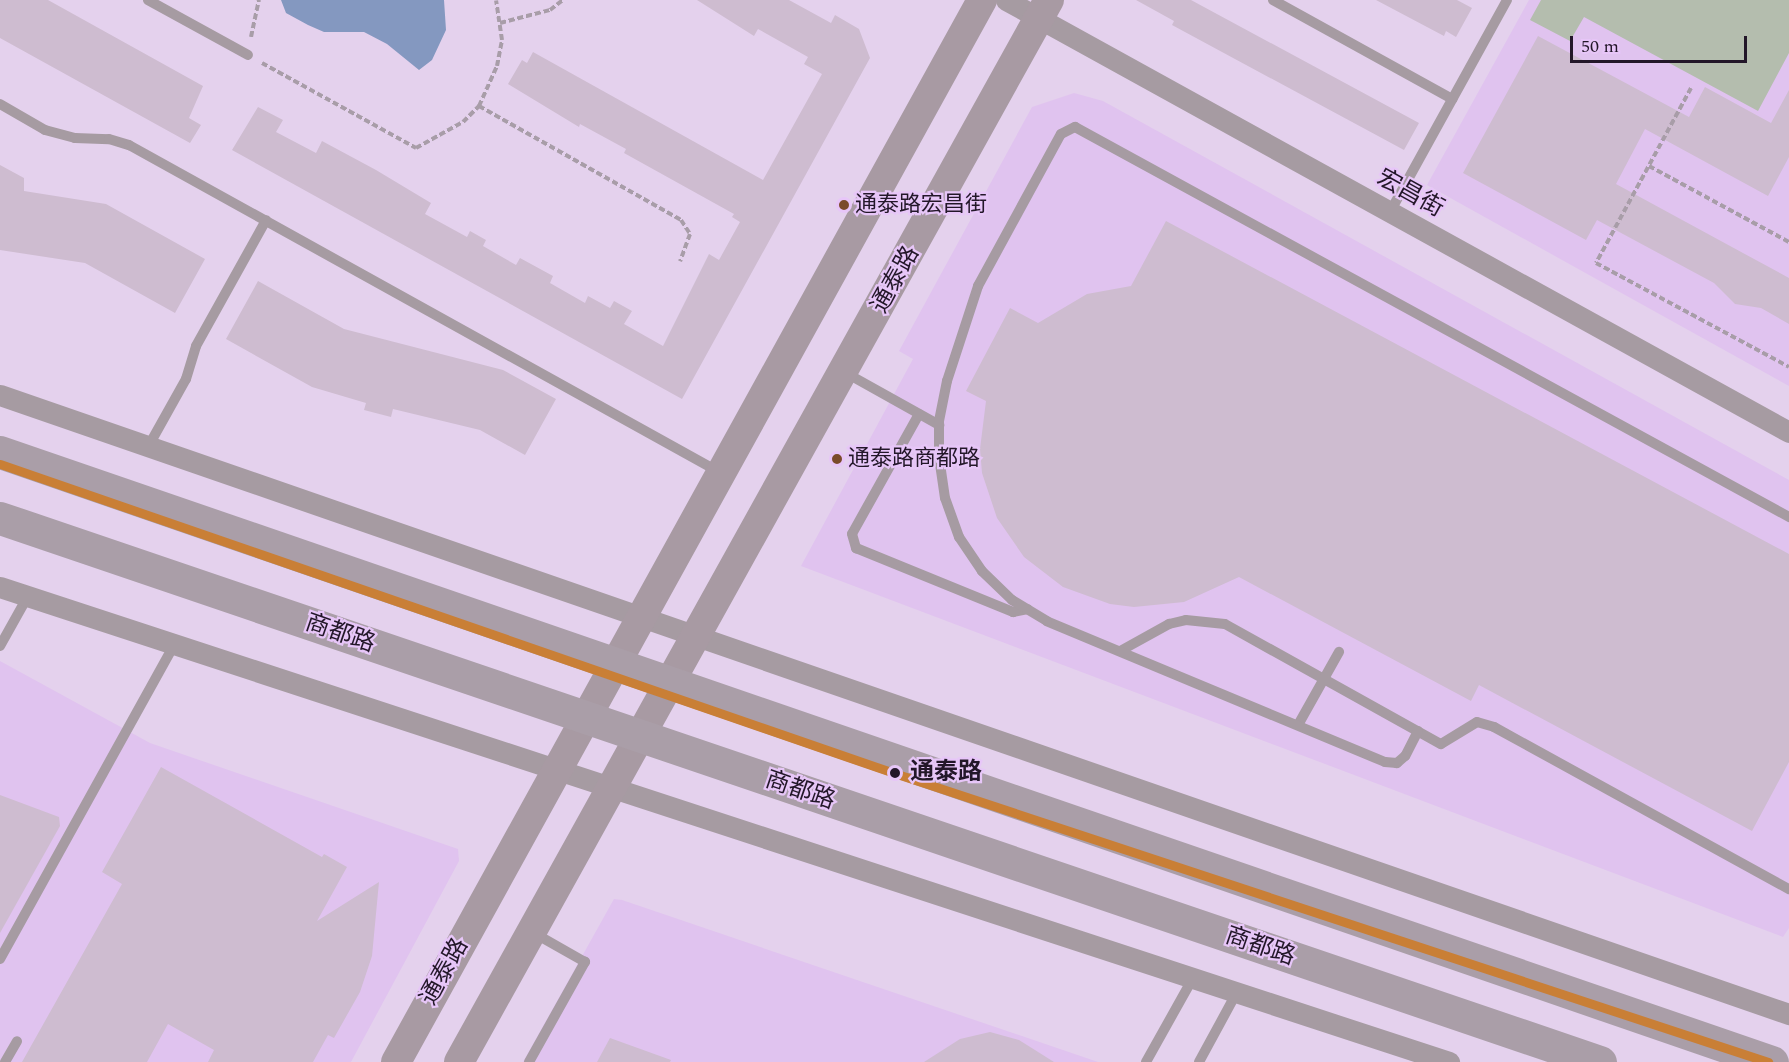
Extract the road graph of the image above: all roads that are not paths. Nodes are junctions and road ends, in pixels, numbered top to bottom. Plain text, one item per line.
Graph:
1 (148, 0) edge
2 (982, 0) edge
3 (1006, 0) edge
4 (1273, 0) edge
5 (1507, 0) edge
6 (1044, 9) edge
7 (248, 55) road end
8 (1452, 99) junction
9 (0, 104) edge
10 (1390, 212) junction
11 (266, 220) junction
12 (845, 372) junction
13 (0, 395) edge
14 (920, 414) junction
15 (939, 425) junction
16 (1789, 432) edge
17 (148, 447) junction
18 (0, 452) edge
19 (721, 472) junction
20 (1789, 517) edge
21 (0, 518) edge
22 (0, 586) edge
23 (28, 596) junction
24 (1028, 609) junction
25 (640, 618) junction
26 (697, 637) junction
27 (175, 643) junction
28 (0, 646) edge
29 (1122, 650) junction
30 (1339, 652) dead end
31 (615, 664) junction
32 (1324, 679) junction
33 (671, 683) junction
34 (585, 718) junction
35 (1298, 725) junction
36 (1418, 731) junction
37 (641, 737) junction
38 (558, 768) junction
39 (614, 786) junction
40 (1789, 889) edge
41 (532, 932) junction
42 (0, 959) edge
43 (1193, 978) junction
44 (1237, 992) junction
45 (1789, 1014) edge
46 (17, 1041) dead end
47 (5, 1062) edge
48 (396, 1062) edge
49 (459, 1062) edge
50 (529, 1062) edge
51 (1146, 1062) edge
52 (1199, 1062) edge
53 (1449, 1062) edge
54 (1600, 1062) edge
55 (1772, 1062) edge

1 - 7 lane
2 - 19 street, 通泰路
3 - 6 street, 宏昌街
4 - 8 lane
5 - 8 lane
6 - 10 street, 宏昌街
6 - 12 street, 通泰路
8 - 10 lane
9 - 11 lane
10 - 16 street, 宏昌街
11 - 17 lane
11 - 19 lane
12 - 14 lane
12 - 26 street, 通泰路
13 - 17 street
14 - 15 lane
14 - 24 lane
15 - 20 lane
15 - 24 lane
17 - 25 street
18 - 31 main road
19 - 25 street, 通泰路
21 - 34 main road, 商都路
22 - 23 street
23 - 27 street
23 - 28 lane
24 - 29 lane
25 - 26 street
25 - 31 street, 通泰路
26 - 33 street, 通泰路
26 - 45 street
27 - 38 street
27 - 42 lane
29 - 32 lane
29 - 35 lane
30 - 32 lane
31 - 33 main road
31 - 34 street, 通泰路
32 - 35 lane
32 - 36 lane
33 - 37 street, 通泰路
33 - 55 main road
34 - 37 main road, 商都路
34 - 38 street, 通泰路
35 - 36 lane
36 - 40 lane
37 - 39 street, 通泰路
37 - 54 main road, 商都路
38 - 39 street
38 - 48 street, 通泰路
39 - 41 street, 通泰路
39 - 43 street
41 - 49 street, 通泰路
41 - 50 lane
43 - 44 street
43 - 51 lane
44 - 52 lane
44 - 53 street
46 - 47 lane

